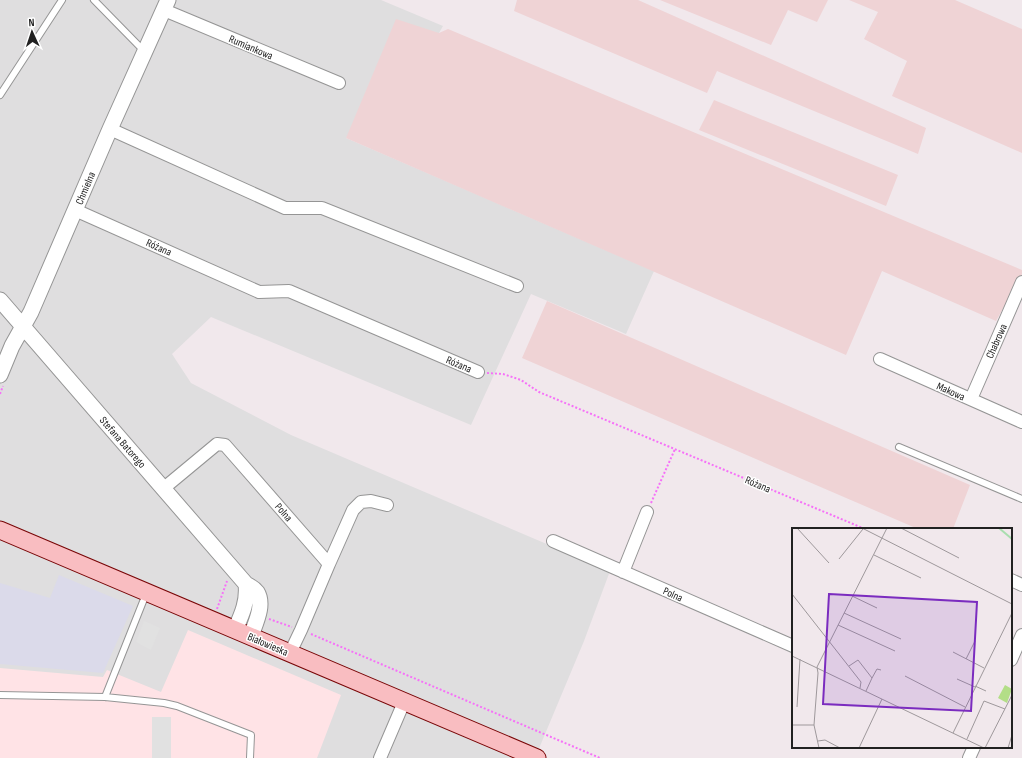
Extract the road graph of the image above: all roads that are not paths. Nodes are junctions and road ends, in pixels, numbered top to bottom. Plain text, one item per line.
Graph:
1 (62, 0) edge
2 (94, 0) edge
3 (166, 5) edge
4 (145, 52) junction
5 (339, 83) dead end
6 (0, 95) edge
7 (110, 129) junction
8 (75, 210) junction
9 (1022, 282) edge
10 (517, 286) dead end
11 (0, 300) edge
12 (22, 327) junction
13 (880, 359) dead end
14 (478, 372) road end
15 (0, 374) edge
16 (970, 399) junction
17 (1022, 422) edge
18 (899, 447) dead end
19 (164, 488) junction
20 (1022, 499) edge
21 (387, 505) dead end
22 (647, 512) road end
23 (0, 530) edge
24 (553, 541) dead end
25 (329, 564) junction
26 (623, 572) junction
27 (1012, 580) edge
28 (1022, 585) edge
29 (147, 593) junction
30 (243, 633) junction
31 (1022, 635) edge
32 (792, 646) edge
33 (290, 653) junction
34 (1012, 658) edge
35 (0, 695) edge
36 (105, 696) junction
37 (404, 702) junction
38 (974, 748) edge
39 (250, 758) edge
40 (380, 758) edge
41 (537, 758) edge
42 (969, 758) edge

1 - 6 lane
2 - 4 lane
3 - 4 street, Chmielna
3 - 5 street, Rumiankowa
4 - 7 street, Chmielna
7 - 8 street, Chmielna
7 - 10 street
8 - 12 street, Chmielna
8 - 14 street, Różana
9 - 16 street, Chabrowa
11 - 12 street, Stefana Batorego
12 - 15 street, Chmielna
12 - 19 street, Stefana Batorego
13 - 16 street, Makowa
16 - 17 street, Makowa
18 - 20 lane
19 - 25 street, Polna
19 - 30 street, Stefana Batorego
21 - 25 street
22 - 26 street
23 - 29 main road, Białowieska
24 - 26 street, Polna
25 - 33 street
26 - 32 street, Polna
27 - 28 street
29 - 30 main road, Białowieska
29 - 36 lane
30 - 33 main road, Białowieska
31 - 34 street
33 - 37 main road, Białowieska
35 - 36 lane
36 - 39 lane
37 - 40 street
37 - 41 main road, Białowieska
38 - 42 street

